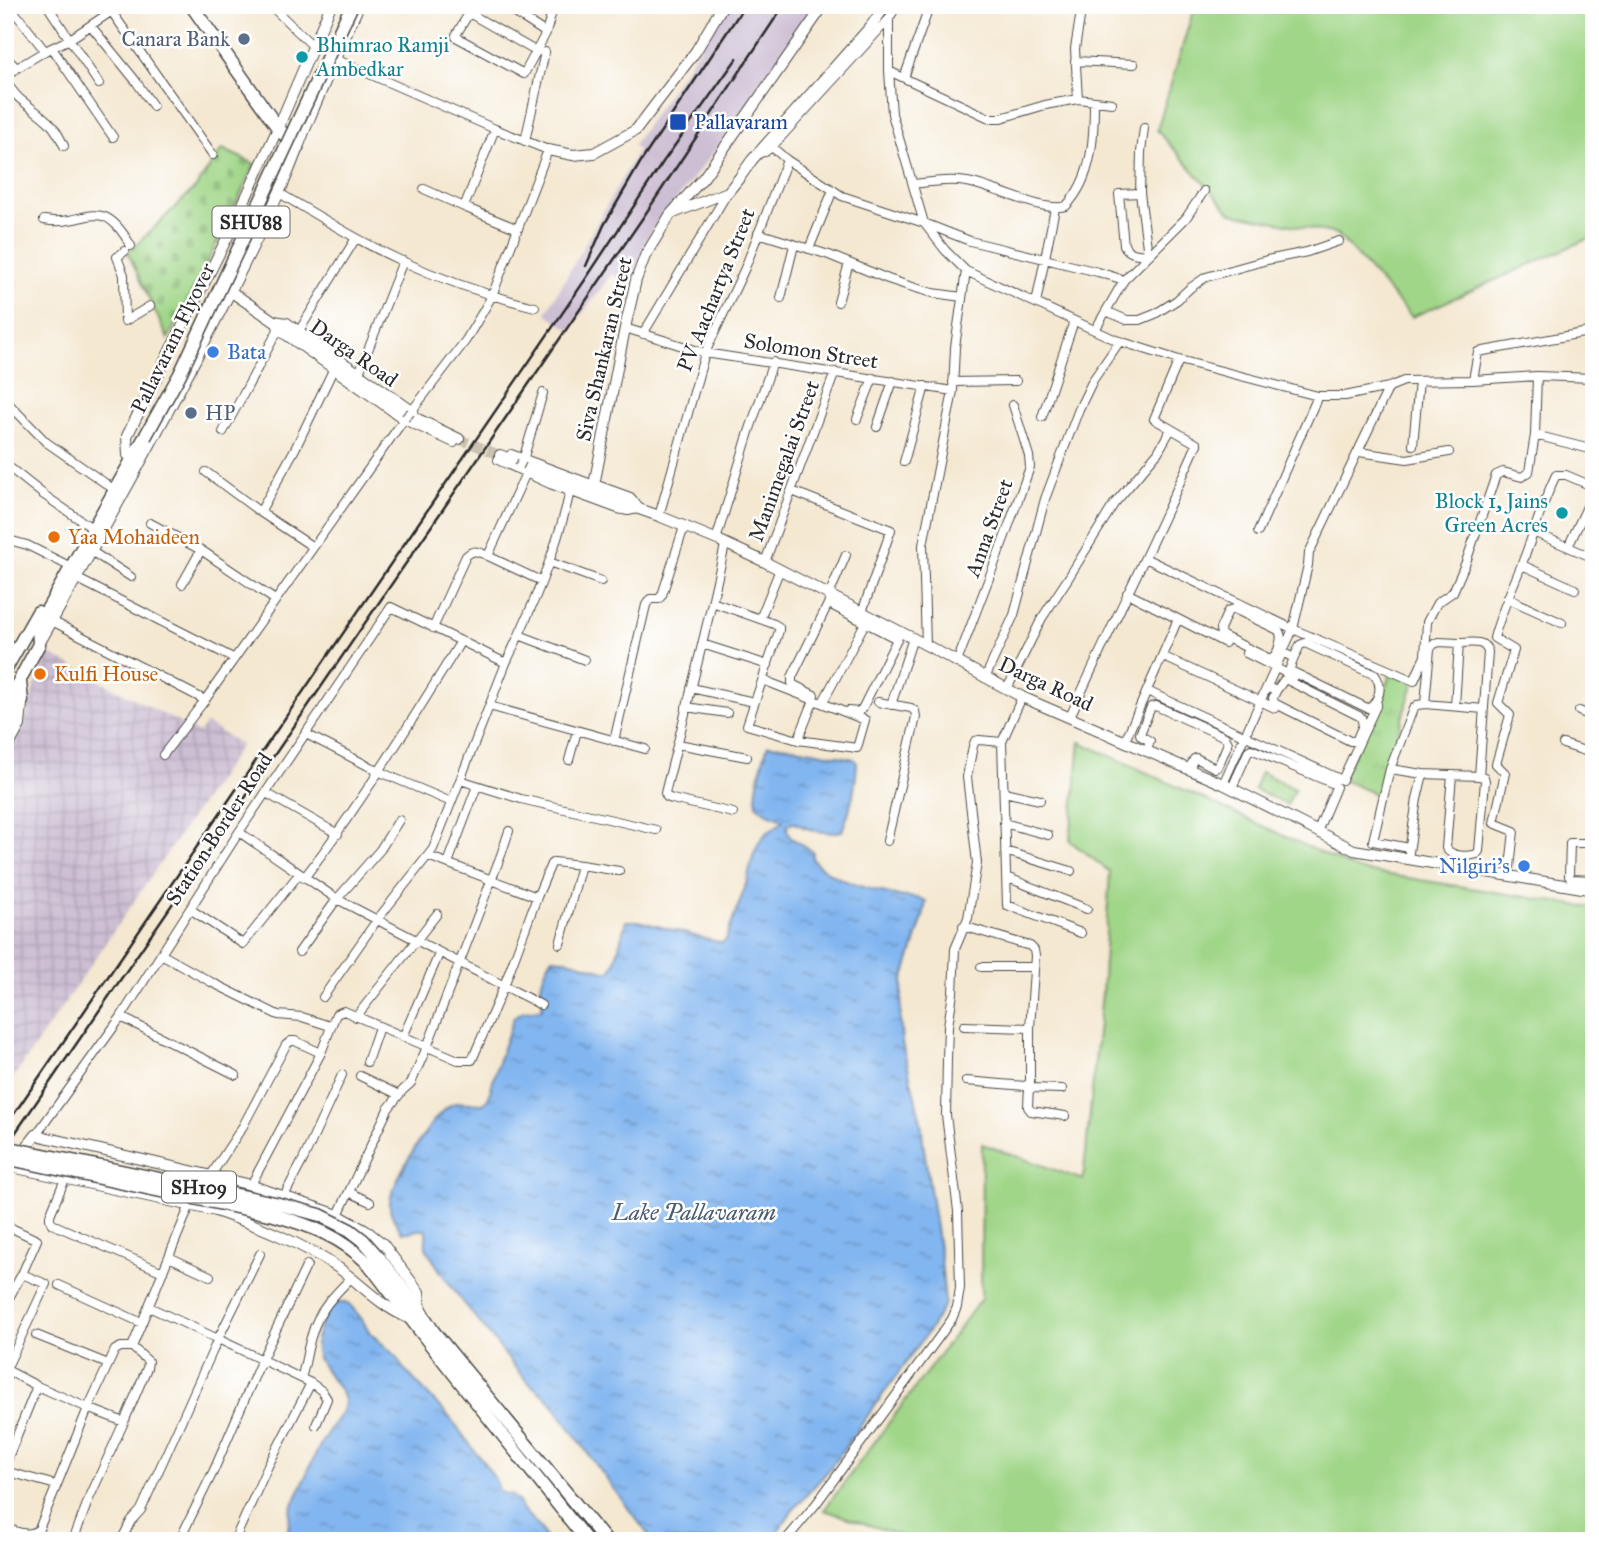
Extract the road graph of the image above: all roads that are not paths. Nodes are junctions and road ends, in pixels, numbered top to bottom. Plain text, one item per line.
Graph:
1 (47, 5) edge
2 (121, 5) edge
3 (191, 5) edge
4 (270, 5) edge
5 (331, 5) edge
6 (344, 5) edge
7 (352, 5) edge
8 (359, 5) edge
9 (503, 5) edge
10 (554, 5) edge
11 (723, 5) edge
12 (824, 5) edge
13 (886, 5) edge
14 (897, 5) edge
15 (930, 5) edge
16 (1082, 5) edge
17 (109, 8) edge
18 (472, 9) edge
19 (13, 10) dead end
20 (890, 19) junction
21 (91, 26) junction
22 (545, 33) junction
23 (70, 39) junction
24 (314, 47) junction
25 (49, 49) junction
26 (541, 52) junction
27 (5, 57) edge
28 (335, 59) junction
29 (1075, 61) junction
30 (1134, 64) dead end
31 (17, 68) junction
32 (889, 71) junction
33 (904, 78) junction
34 (5, 79) edge
35 (99, 84) dead end
36 (1078, 99) junction
37 (1094, 101) junction
38 (1112, 103) dead end
39 (153, 106) dead end
40 (278, 128) junction
41 (1143, 128) dead end
42 (495, 129) junction
43 (113, 137) dead end
44 (525, 141) junction
45 (64, 146) dead end
46 (772, 147) junction
47 (298, 148) junction
48 (548, 150) junction
49 (758, 153) junction
50 (213, 155) dead end
51 (787, 160) junction
52 (913, 184) junction
53 (424, 189) dead end
54 (833, 190) junction
55 (1204, 191) dead end
56 (728, 192) junction
57 (279, 193) junction
58 (1140, 193) junction
59 (464, 206) junction
60 (1055, 208) junction
61 (670, 215) junction
62 (44, 220) dead end
63 (924, 223) junction
64 (518, 229) junction
65 (758, 233) junction
66 (356, 237) junction
67 (1339, 241) dead end
68 (794, 245) junction
69 (809, 249) junction
70 (1148, 255) junction
71 (1045, 260) junction
72 (403, 261) junction
73 (849, 263) junction
74 (966, 271) junction
75 (1124, 280) junction
76 (230, 291) junction
77 (492, 296) junction
78 (962, 297) junction
79 (781, 298) dead end
80 (838, 302) dead end
81 (1036, 303) junction
82 (150, 306) dead end
83 (535, 307) dead end
84 (1106, 311) junction
85 (1074, 321) junction
86 (276, 325) junction
87 (625, 328) junction
88 (1095, 330) junction
89 (299, 331) junction
90 (1594, 331) edge
91 (643, 334) junction
92 (1119, 341) junction
93 (705, 353) junction
94 (1178, 360) junction
95 (773, 362) junction
96 (333, 370) junction
97 (835, 372) junction
98 (359, 373) junction
99 (1537, 376) junction
100 (873, 378) junction
101 (1594, 378) edge
102 (1473, 380) junction
103 (893, 381) junction
104 (1016, 381) dead end
105 (1419, 381) junction
106 (925, 386) junction
107 (953, 386) junction
108 (1389, 387) junction
109 (542, 393) dead end
110 (1318, 396) junction
111 (5, 400) edge
112 (1013, 405) dead end
113 (408, 415) junction
114 (1042, 417) dead end
115 (857, 419) dead end
116 (877, 427) dead end
117 (449, 429) dead end
118 (1171, 429) junction
119 (223, 432) dead end
120 (143, 435) junction
121 (1535, 435) junction
122 (456, 441) joint
123 (1413, 445) dead end
124 (1594, 450) edge
125 (1359, 452) junction
126 (1449, 452) dead end
127 (511, 454) tunnel mouth
128 (131, 456) junction
129 (498, 458) joint
130 (904, 462) dead end
131 (5, 464) edge
132 (522, 466) junction
133 (206, 472) dead end
134 (593, 485) junction
135 (112, 488) junction
136 (1594, 490) edge
137 (570, 491) junction
138 (792, 491) junction
139 (638, 509) junction
140 (260, 512) junction
141 (659, 516) junction
142 (150, 523) dead end
143 (89, 526) junction
144 (684, 527) junction
145 (1258, 532) dead end
146 (1533, 532) junction
147 (5, 539) edge
148 (721, 542) junction
149 (313, 547) junction
150 (1568, 547) junction
151 (201, 550) junction
152 (91, 551) junction
153 (846, 555) dead end
154 (488, 556) junction
155 (1145, 558) junction
156 (1594, 558) edge
157 (549, 562) junction
158 (765, 562) junction
159 (67, 565) junction
160 (1521, 565) junction
161 (780, 569) junction
162 (131, 577) dead end
163 (76, 578) junction
164 (541, 581) junction
165 (601, 581) dead end
166 (182, 584) dead end
167 (1575, 589) dead end
168 (1128, 593) junction
169 (830, 598) junction
170 (1507, 598) junction
171 (275, 600) junction
172 (712, 602) junction
173 (864, 617) junction
174 (760, 619) junction
175 (1178, 619) junction
176 (52, 621) junction
177 (1562, 624) dead end
178 (433, 628) junction
179 (1293, 629) junction
180 (519, 635) junction
181 (899, 635) junction
182 (913, 638) junction
183 (461, 641) junction
184 (1459, 643) junction
185 (39, 644) junction
186 (702, 644) junction
187 (926, 645) junction
188 (1280, 651) junction
189 (1163, 656) junction
190 (233, 658) junction
191 (1294, 658) junction
192 (585, 660) dead end
193 (957, 662) junction
194 (506, 663) junction
195 (7, 664) edge
196 (768, 665) junction
197 (1275, 668) junction
198 (1391, 671) junction
199 (985, 678) junction
200 (763, 680) junction
201 (19, 681) junction
202 (1267, 687) junction
203 (691, 688) junction
204 (1007, 689) junction
205 (1147, 691) junction
206 (1276, 691) junction
207 (1022, 697) junction
208 (205, 700) junction
209 (814, 700) junction
210 (824, 700) junction
211 (22, 701) junction
212 (1261, 701) junction
213 (754, 702) junction
214 (878, 702) dead end
215 (1425, 704) junction
216 (891, 705) junction
217 (489, 706) junction
218 (1455, 706) junction
219 (686, 707) junction
220 (1484, 709) junction
221 (1578, 711) dead end
222 (727, 713) dead end
223 (1373, 713) junction
224 (1070, 717) junction
225 (1594, 717) edge
226 (7, 719) edge
227 (578, 731) junction
228 (306, 734) junction
229 (1245, 735) junction
230 (798, 740) junction
231 (614, 741) junction
232 (1125, 741) junction
233 (1002, 742) junction
234 (678, 744) junction
235 (1563, 744) dead end
236 (1357, 747) junction
237 (645, 749) dead end
238 (1147, 750) junction
239 (5, 752) edge
240 (1594, 754) edge
241 (163, 755) dead end
242 (747, 757) dead end
243 (569, 760) dead end
244 (1189, 769) junction
245 (1390, 769) junction
246 (380, 772) junction
247 (1423, 774) junction
248 (1452, 775) junction
249 (1479, 776) junction
250 (460, 780) junction
251 (477, 786) junction
252 (1228, 786) junction
253 (1004, 792) junction
254 (265, 793) junction
255 (1040, 800) dead end
256 (451, 802) junction
257 (733, 813) dead end
258 (399, 821) dead end
259 (1004, 823) junction
260 (656, 830) dead end
261 (509, 831) dead end
262 (239, 832) junction
263 (1317, 832) junction
264 (338, 834) junction
265 (1048, 835) dead end
266 (887, 841) dead end
267 (1594, 843) edge
268 (1005, 851) junction
269 (1409, 854) junction
270 (428, 856) junction
271 (448, 863) junction
272 (582, 864) junction
273 (619, 871) dead end
274 (1071, 871) dead end
275 (302, 876) junction
276 (1508, 876) junction
277 (1006, 877) junction
278 (492, 880) junction
279 (1594, 880) edge
280 (1594, 890) edge
281 (537, 897) junction
282 (337, 899) junction
283 (190, 909) junction
284 (1087, 909) dead end
285 (438, 914) dead end
286 (377, 920) junction
287 (963, 926) junction
288 (1081, 933) dead end
289 (417, 941) junction
290 (560, 944) dead end
291 (299, 952) dead end
292 (160, 954) junction
293 (439, 954) junction
294 (460, 963) junction
295 (981, 967) dead end
296 (1034, 967) junction
297 (504, 986) junction
298 (323, 997) dead end
299 (541, 1006) dead end
300 (121, 1017) junction
301 (356, 1017) junction
302 (330, 1026) junction
303 (964, 1026) dead end
304 (379, 1027) junction
305 (1030, 1028) junction
306 (403, 1037) junction
307 (427, 1047) junction
308 (321, 1053) junction
309 (367, 1062) dead end
310 (236, 1075) dead end
311 (342, 1076) dead end
312 (360, 1076) dead end
313 (966, 1081) dead end
314 (1029, 1086) junction
315 (1062, 1089) dead end
316 (399, 1095) junction
317 (1065, 1116) dead end
318 (36, 1135) junction
319 (5, 1147) edge
320 (8, 1167) edge
321 (211, 1175) junction
322 (65, 1179) junction
323 (251, 1185) junction
324 (349, 1192) junction
325 (284, 1196) junction
326 (370, 1202) dead end
327 (190, 1205) junction
328 (338, 1215) junction
329 (5, 1225) edge
330 (260, 1254) dead end
331 (169, 1257) junction
332 (374, 1261) junction
333 (307, 1265) dead end
334 (163, 1272) junction
335 (22, 1274) junction
336 (210, 1276) dead end
337 (351, 1278) junction
338 (59, 1285) dead end
339 (5, 1305) edge
340 (149, 1307) junction
341 (417, 1315) junction
342 (142, 1323) junction
343 (36, 1335) dead end
344 (218, 1339) junction
345 (132, 1347) junction
346 (262, 1359) junction
347 (5, 1363) edge
348 (108, 1364) junction
349 (5, 1369) edge
350 (302, 1378) junction
351 (311, 1383) junction
352 (37, 1386) junction
353 (88, 1408) junction
354 (124, 1422) junction
355 (316, 1425) dead end
356 (5, 1465) edge
357 (5, 1471) edge
358 (56, 1485) junction
359 (5, 1528) edge
360 (73, 1541) edge
361 (121, 1541) edge
362 (180, 1541) edge
363 (234, 1541) edge
364 (587, 1541) edge
365 (606, 1541) edge
366 (785, 1541) edge

1 - 23 street
2 - 17 street
3 - 40 main road
4 - 24 street
5 - 24 street
6 - 120 main road, Pallavaram Flyover / SHU88, bridge
7 - 120 main road, Pallavaram Flyover / SHU88, bridge
8 - 28 street
9 - 22 street
10 - 22 street
11 - 48 street
12 - 61 street, Siva Shankaran Street
13 - 49 street
14 - 20 street
15 - 33 street
16 - 29 street
17 - 21 street
17 - 50 street
18 - 26 street
18 - 26 street
19 - 25 street
20 - 32 street
20 - 46 street
21 - 23 street
21 - 39 street
22 - 26 street
23 - 25 street
23 - 35 street
24 - 40 street
25 - 31 street
25 - 43 street
26 - 44 street
27 - 31 street
28 - 42 street
28 - 47 street
29 - 30 street
29 - 36 street
31 - 34 street
32 - 33 street
32 - 52 street
33 - 36 street
34 - 45 street
36 - 37 street
37 - 38 street
37 - 60 street
40 - 47 main road
40 - 128 street
41 - 58 street
42 - 44 street
42 - 59 street
44 - 48 street
46 - 49 street
46 - 51 street
47 - 57 street
48 - 64 street
49 - 56 street
51 - 54 street
51 - 65 street, PV Aachartya Street
52 - 60 street
52 - 63 street
53 - 59 street
54 - 63 street
54 - 69 street
55 - 70 street
56 - 61 street
56 - 91 street
57 - 66 street
57 - 76 street
58 - 70 street
58 - 70 street
59 - 64 street
60 - 71 street
61 - 87 street, Siva Shankaran Street
62 - 82 street
63 - 71 street
63 - 74 street
64 - 77 street
65 - 68 street
65 - 93 street, PV Aachartya Street
66 - 72 street
66 - 89 street
67 - 84 street
68 - 69 street
68 - 79 street
69 - 73 street
70 - 75 street
71 - 75 street
71 - 81 street
72 - 77 street
72 - 98 street
73 - 78 street
73 - 80 street
74 - 78 street
74 - 81 street
75 - 84 street
76 - 86 street, Darga Road
76 - 152 street
77 - 83 street
77 - 113 street
78 - 107 street
81 - 85 street
84 - 88 street
85 - 88 street
85 - 114 street
86 - 89 street
86 - 96 street
86 - 119 street
86 - 122 street, Darga Road
87 - 91 street, Solomon Street
87 - 134 street, Siva Shankaran Street
88 - 92 street
89 - 98 street
90 - 102 street
91 - 93 street, Solomon Street
92 - 94 street
92 - 199 street
93 - 95 street, Solomon Street
93 - 141 street, PV Aachartya Street
94 - 110 street
94 - 118 street
95 - 97 street, Solomon Street
95 - 148 street
96 - 113 street
96 - 140 street
97 - 100 street, Solomon Street
97 - 138 street, Manimegalai Street
98 - 113 street
99 - 101 street
99 - 102 street
99 - 121 street
100 - 103 street, Solomon Street
100 - 115 street
102 - 105 street
103 - 106 street, Solomon Street
103 - 116 street
104 - 107 street, Solomon Street
105 - 108 street
105 - 123 street
106 - 107 street, Solomon Street
106 - 130 street
107 - 187 street
108 - 110 street
108 - 125 street
109 - 132 street
110 - 145 street
111 - 135 street
112 - 193 street, Anna Street
113 - 117 street
113 - 122 street
113 - 149 street
118 - 155 street
118 - 204 street
120 - 128 main road, Pallavaram Flyover / SHU88
121 - 124 street
121 - 198 street
125 - 126 street
125 - 179 street
127 - 132 street
128 - 135 main road, SHU88
128 - 185 main road, SHU88
129 - 132 street
129 - 139 street, Darga Road
131 - 143 street
132 - 134 street
132 - 137 street
132 - 154 street
133 - 140 street
134 - 139 street
135 - 143 main road, SHU88
136 - 146 street
136 - 150 street
137 - 139 street
137 - 157 street
138 - 158 street, Manimegalai Street
138 - 173 street
139 - 141 street, Darga Road
140 - 149 street
141 - 144 street, Darga Road
142 - 151 street
143 - 159 main road, SHU88
144 - 148 street, Darga Road
144 - 231 street
146 - 150 street
146 - 160 street
147 - 159 street
148 - 158 street, Darga Road
148 - 172 street
149 - 171 street
150 - 156 street
151 - 166 street
151 - 171 street
152 - 162 street
152 - 163 street
153 - 169 street
154 - 164 street
154 - 178 street
155 - 168 street
155 - 179 street
157 - 164 street
157 - 165 street
158 - 161 street, Darga Road
159 - 195 main road, SHU88
160 - 167 street
160 - 170 street
161 - 169 street, Darga Road
161 - 174 street
163 - 176 street
163 - 190 street
164 - 180 street
168 - 175 street
168 - 224 street
169 - 173 street, Darga Road
169 - 210 street
170 - 177 street
170 - 276 street
171 - 190 street
172 - 174 street
172 - 186 street
173 - 181 street, Darga Road
173 - 210 street
174 - 196 street
175 - 189 street
175 - 197 street
176 - 185 street
176 - 208 street
178 - 183 street, Station Border Road
178 - 228 street, Station Border Road
179 - 188 street
179 - 198 street
180 - 192 street
180 - 194 street
181 - 182 street, Darga Road
181 - 210 street
182 - 187 street, Darga Road
182 - 216 street
183 - 194 street, Station Border Road
183 - 246 street
184 - 215 street
184 - 218 street
184 - 220 street
185 - 201 main road, SHU88
186 - 196 street
186 - 203 street
187 - 193 street, Darga Road
188 - 188 street
188 - 191 street
188 - 197 street
189 - 205 street
189 - 212 street
190 - 208 street
191 - 191 street
193 - 199 street, Darga Road
194 - 217 street
196 - 200 street
197 - 202 street
197 - 223 street
198 - 223 street
199 - 204 street, Darga Road
200 - 209 street
200 - 213 street
201 - 211 main road
201 - 226 main road, SHU88
202 - 206 street
202 - 212 street
203 - 213 street
203 - 219 street
204 - 207 street, Darga Road
205 - 229 street
205 - 232 street
206 - 206 street
207 - 224 street, Darga Road
207 - 233 street
208 - 241 street
209 - 230 street
209 - 230 street
211 - 226 main road
211 - 239 street
212 - 229 street
212 - 236 street
213 - 230 street
214 - 216 street
215 - 218 street
215 - 245 street
216 - 266 street
217 - 227 street
217 - 250 street
218 - 220 street
219 - 222 street
219 - 234 street
220 - 249 street
221 - 225 street
223 - 236 street
224 - 232 street, Darga Road
227 - 231 street
227 - 243 street
228 - 246 street
228 - 254 street, Station Border Road
229 - 236 street
229 - 252 street
231 - 237 street
232 - 238 street, Darga Road
233 - 253 street
233 - 287 street
234 - 242 street
234 - 257 street
235 - 240 street
238 - 244 street, Darga Road
238 - 244 street
244 - 252 street, Darga Road
245 - 247 street
245 - 269 street
246 - 256 street
246 - 264 street
247 - 248 street
247 - 269 street
248 - 249 street
248 - 249 street
250 - 251 street
250 - 256 street
251 - 260 street
251 - 271 street
252 - 263 street, Darga Road
252 - 263 street
253 - 255 street
253 - 259 street
254 - 262 street, Station Border Road
254 - 264 street
256 - 270 street
258 - 282 street
259 - 265 street
259 - 268 street
261 - 278 street
262 - 275 street
262 - 283 street, Station Border Road
263 - 269 street, Darga Road
264 - 275 street
267 - 279 street
268 - 274 street
268 - 277 street
269 - 276 street, Darga Road
270 - 271 street
270 - 286 street
271 - 278 street
272 - 273 street
272 - 281 street
272 - 290 street
275 - 282 street
275 - 283 street
276 - 280 street, Darga Road
277 - 284 street
277 - 288 street
278 - 281 street
278 - 294 street
281 - 297 street
282 - 286 street
282 - 291 street
283 - 292 street, Station Border Road
285 - 289 street
286 - 289 street
286 - 298 street
287 - 296 street
287 - 366 street
289 - 293 street
289 - 301 street
292 - 300 street, Station Border Road
292 - 302 street
293 - 294 street
293 - 306 street
294 - 297 street
294 - 307 street
295 - 296 street
296 - 305 street
297 - 299 street
297 - 307 street
300 - 310 street
300 - 318 street, Station Border Road
301 - 302 street
301 - 304 street
302 - 308 street
303 - 305 street
304 - 306 street
304 - 309 street
305 - 314 street
306 - 307 street
307 - 316 street
308 - 321 street
308 - 323 street
311 - 325 street
312 - 316 street
313 - 314 street
314 - 315 street
314 - 317 street
316 - 324 street
318 - 320 street, Station Border Road
318 - 321 street
319 - 332 main road, SH109, bridge
320 - 322 street
320 - 332 main road, SH109, bridge
321 - 323 street
322 - 327 street
322 - 334 street
323 - 325 street
324 - 326 street
324 - 328 street
325 - 328 street
327 - 331 street
327 - 337 street
328 - 341 street
329 - 335 street
330 - 344 street
331 - 334 street
331 - 336 street
332 - 341 main road, SH109
333 - 346 street
334 - 340 street
335 - 339 street
335 - 347 street
337 - 341 street
337 - 350 street
338 - 342 street
340 - 342 street
340 - 344 street
341 - 364 main road, SH109
341 - 365 main road, SH109
342 - 345 street
343 - 348 street
344 - 346 street
344 - 361 street
345 - 348 street
345 - 354 street
346 - 350 street
346 - 362 street
348 - 353 street
349 - 352 street
350 - 351 street
351 - 355 street
351 - 363 street
352 - 353 street
352 - 356 street
353 - 354 street
353 - 358 street
354 - 360 street
357 - 358 street
358 - 359 street

